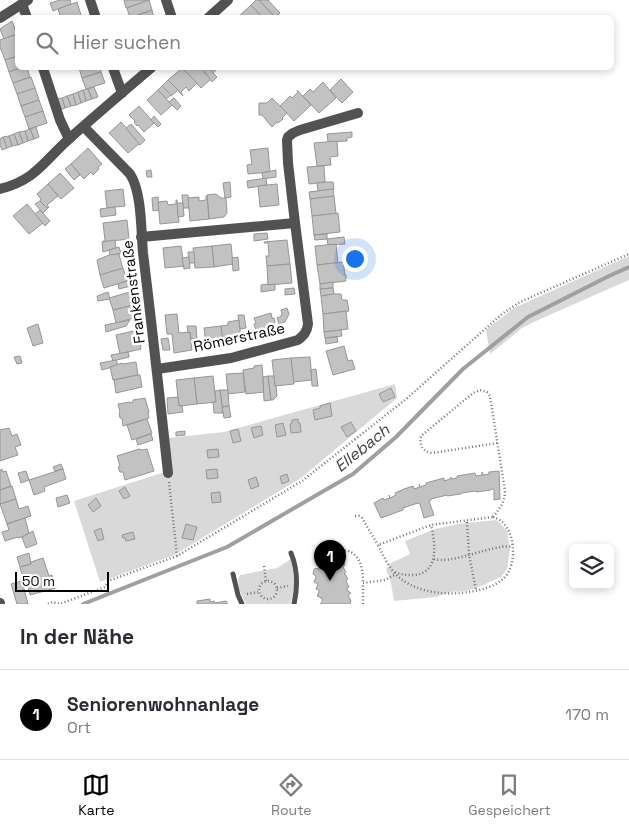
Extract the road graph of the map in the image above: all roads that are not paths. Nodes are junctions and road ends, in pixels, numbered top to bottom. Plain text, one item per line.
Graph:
1 (90, 0) edge
2 (166, 0) edge
3 (228, 0) edge
4 (25, 2) edge
5 (27, 15) edge
6 (95, 15) edge
7 (171, 15) edge
8 (211, 15) edge
9 (0, 18) edge
10 (43, 70) edge
11 (114, 70) edge
12 (149, 70) edge
13 (122, 93) junction
14 (358, 114) dead end
15 (84, 127) junction
16 (69, 139) junction
17 (0, 189) edge
18 (295, 223) junction
19 (141, 237) junction
20 (157, 369) junction
21 (168, 473) road end
22 (291, 553) dead end
23 (233, 574) dead end
24 (242, 604) edge
25 (294, 604) edge

1 - 6 street
2 - 7 street
3 - 8 street
4 - 5 street
4 - 9 street
10 - 16 street
11 - 13 street
12 - 13 street
13 - 15 street
14 - 18 street, Römerstraße
15 - 16 street
15 - 19 street, Frankenstraße
16 - 17 street
18 - 19 street
18 - 20 street, Römerstraße
19 - 20 street, Frankenstraße
20 - 21 street, Frankenstraße
22 - 25 lane
23 - 24 lane

